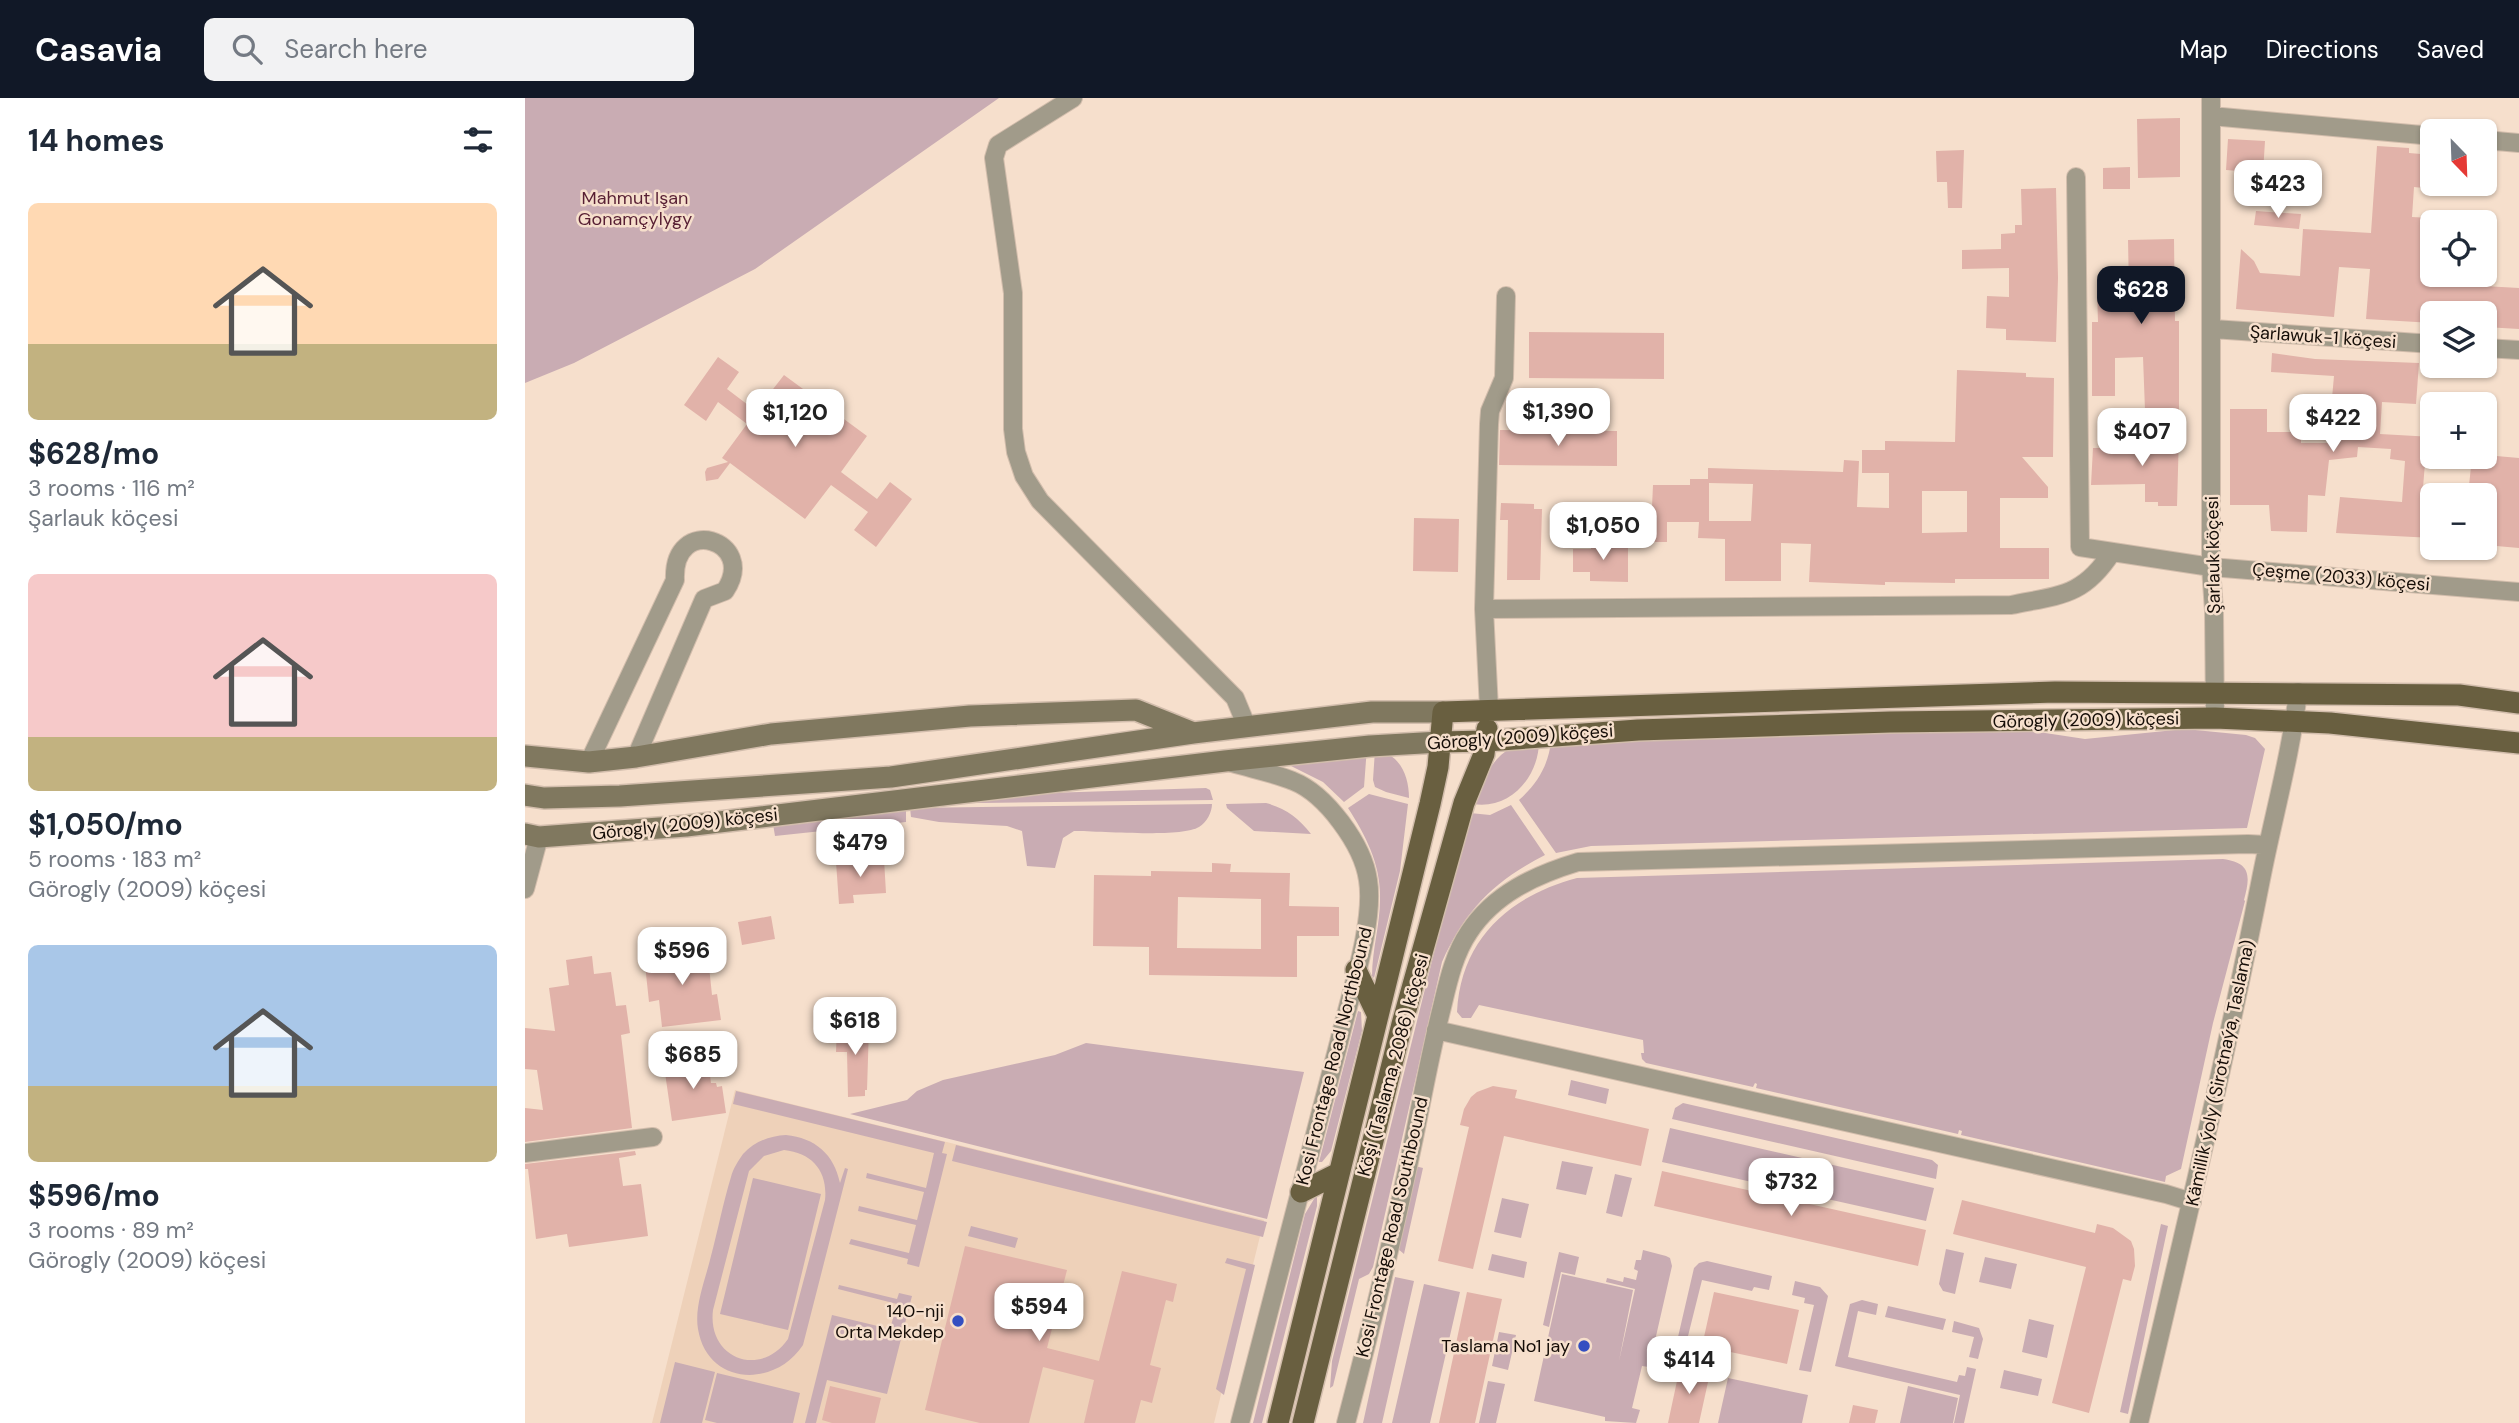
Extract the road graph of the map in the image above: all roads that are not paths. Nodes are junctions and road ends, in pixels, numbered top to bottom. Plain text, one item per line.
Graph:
1 (1073, 98) edge
2 (2211, 107) edge
3 (2420, 134) edge
4 (2497, 141) edge
5 (2519, 143) edge
6 (2076, 177) dead end
7 (1506, 296) dead end
8 (2213, 329) junction
9 (2420, 343) edge
10 (2497, 349) edge
11 (2519, 350) edge
12 (2112, 552) junction
13 (2211, 566) junction
14 (2519, 592) edge
15 (1484, 609) junction
16 (2215, 692) junction
17 (2298, 692) junction
18 (2519, 703) edge
19 (1489, 709) junction
20 (1443, 712) junction
21 (2215, 718) junction
22 (2295, 722) junction
23 (1247, 727) junction
24 (1193, 733) junction
25 (1486, 741) junction
26 (1440, 742) junction
27 (2519, 743) edge
28 (525, 756) edge
29 (636, 757) junction
30 (1225, 761) junction
31 (589, 762) junction
32 (525, 795) edge
33 (532, 836) edge
34 (2267, 845) junction
35 (525, 890) edge
36 (1356, 971) junction
37 (1378, 1016) junction
38 (1436, 1030) junction
39 (653, 1137) dead end
40 (525, 1153) edge
41 (1339, 1173) junction
42 (1301, 1192) junction
43 (2192, 1202) junction
44 (1240, 1423) edge
45 (1279, 1423) edge
46 (1303, 1423) edge
47 (1346, 1423) edge
48 (2139, 1423) edge

1 - 23 street
2 - 3 street
2 - 8 street, Şarlauk köçesi
4 - 5 street
6 - 12 street, Çeşme (2033) köçesi
7 - 15 street
8 - 9 street, Şarlawuk-1 köçesi
8 - 13 street, Şarlauk köçesi
10 - 11 street
12 - 13 street, Çeşme (2033) köçesi
12 - 15 street
13 - 14 street, Çeşme (2033) köçesi
13 - 16 street, Şarlauk köçesi
15 - 19 street
16 - 17 main road, Görogly (2009) köçesi
16 - 19 main road, Görogly (2009) köçesi
16 - 21 street, Şarlauk köçesi
17 - 18 main road, Görogly (2009) köçesi
17 - 22 street, Kämillik ýoly (Sirotnaýa, Taslama)
19 - 20 main road, Görogly (2009) köçesi
19 - 25 main road, Köşi (Taslama, 2086) köçesi
20 - 23 main road, Görogly (2009) köçesi
20 - 26 main road, Köşi (Taslama, 2086) köçesi
21 - 22 main road, Görogly (2009) köçesi
21 - 25 main road, Görogly (2009) köçesi
22 - 27 main road, Görogly (2009) köçesi
22 - 34 street, Kämillik ýoly (Sirotnaýa, Taslama)
23 - 24 main road, Görogly (2009) köçesi
24 - 29 main road
24 - 32 main road, Görogly (2009) köçesi
25 - 26 main road, Görogly (2009) köçesi
25 - 46 main road, Köşi (Taslama, 2086) köçesi
26 - 30 main road, Görogly (2009) köçesi
26 - 37 main road, Köşi (Taslama, 2086) köçesi
28 - 31 main road
29 - 31 main road
29 - 31 street
30 - 33 main road, Görogly (2009) köçesi
30 - 36 street, Kosi Frontage Road Northbound
33 - 35 street
34 - 38 street, Kosi Frontage Road Southbound
34 - 43 street, Kämillik ýoly (Sirotnaýa, Taslama)
36 - 37 main road
36 - 42 street, Kosi Frontage Road Northbound
37 - 41 main road, Köşi (Taslama, 2086) köçesi
38 - 43 street
38 - 47 street, Kosi Frontage Road Southbound
39 - 40 street
41 - 42 main road
41 - 45 main road, Köşi (Taslama, 2086) köçesi
42 - 44 street, Kosi Frontage Road Northbound
43 - 48 street, Kämillik ýoly (Sirotnaýa, Taslama)

